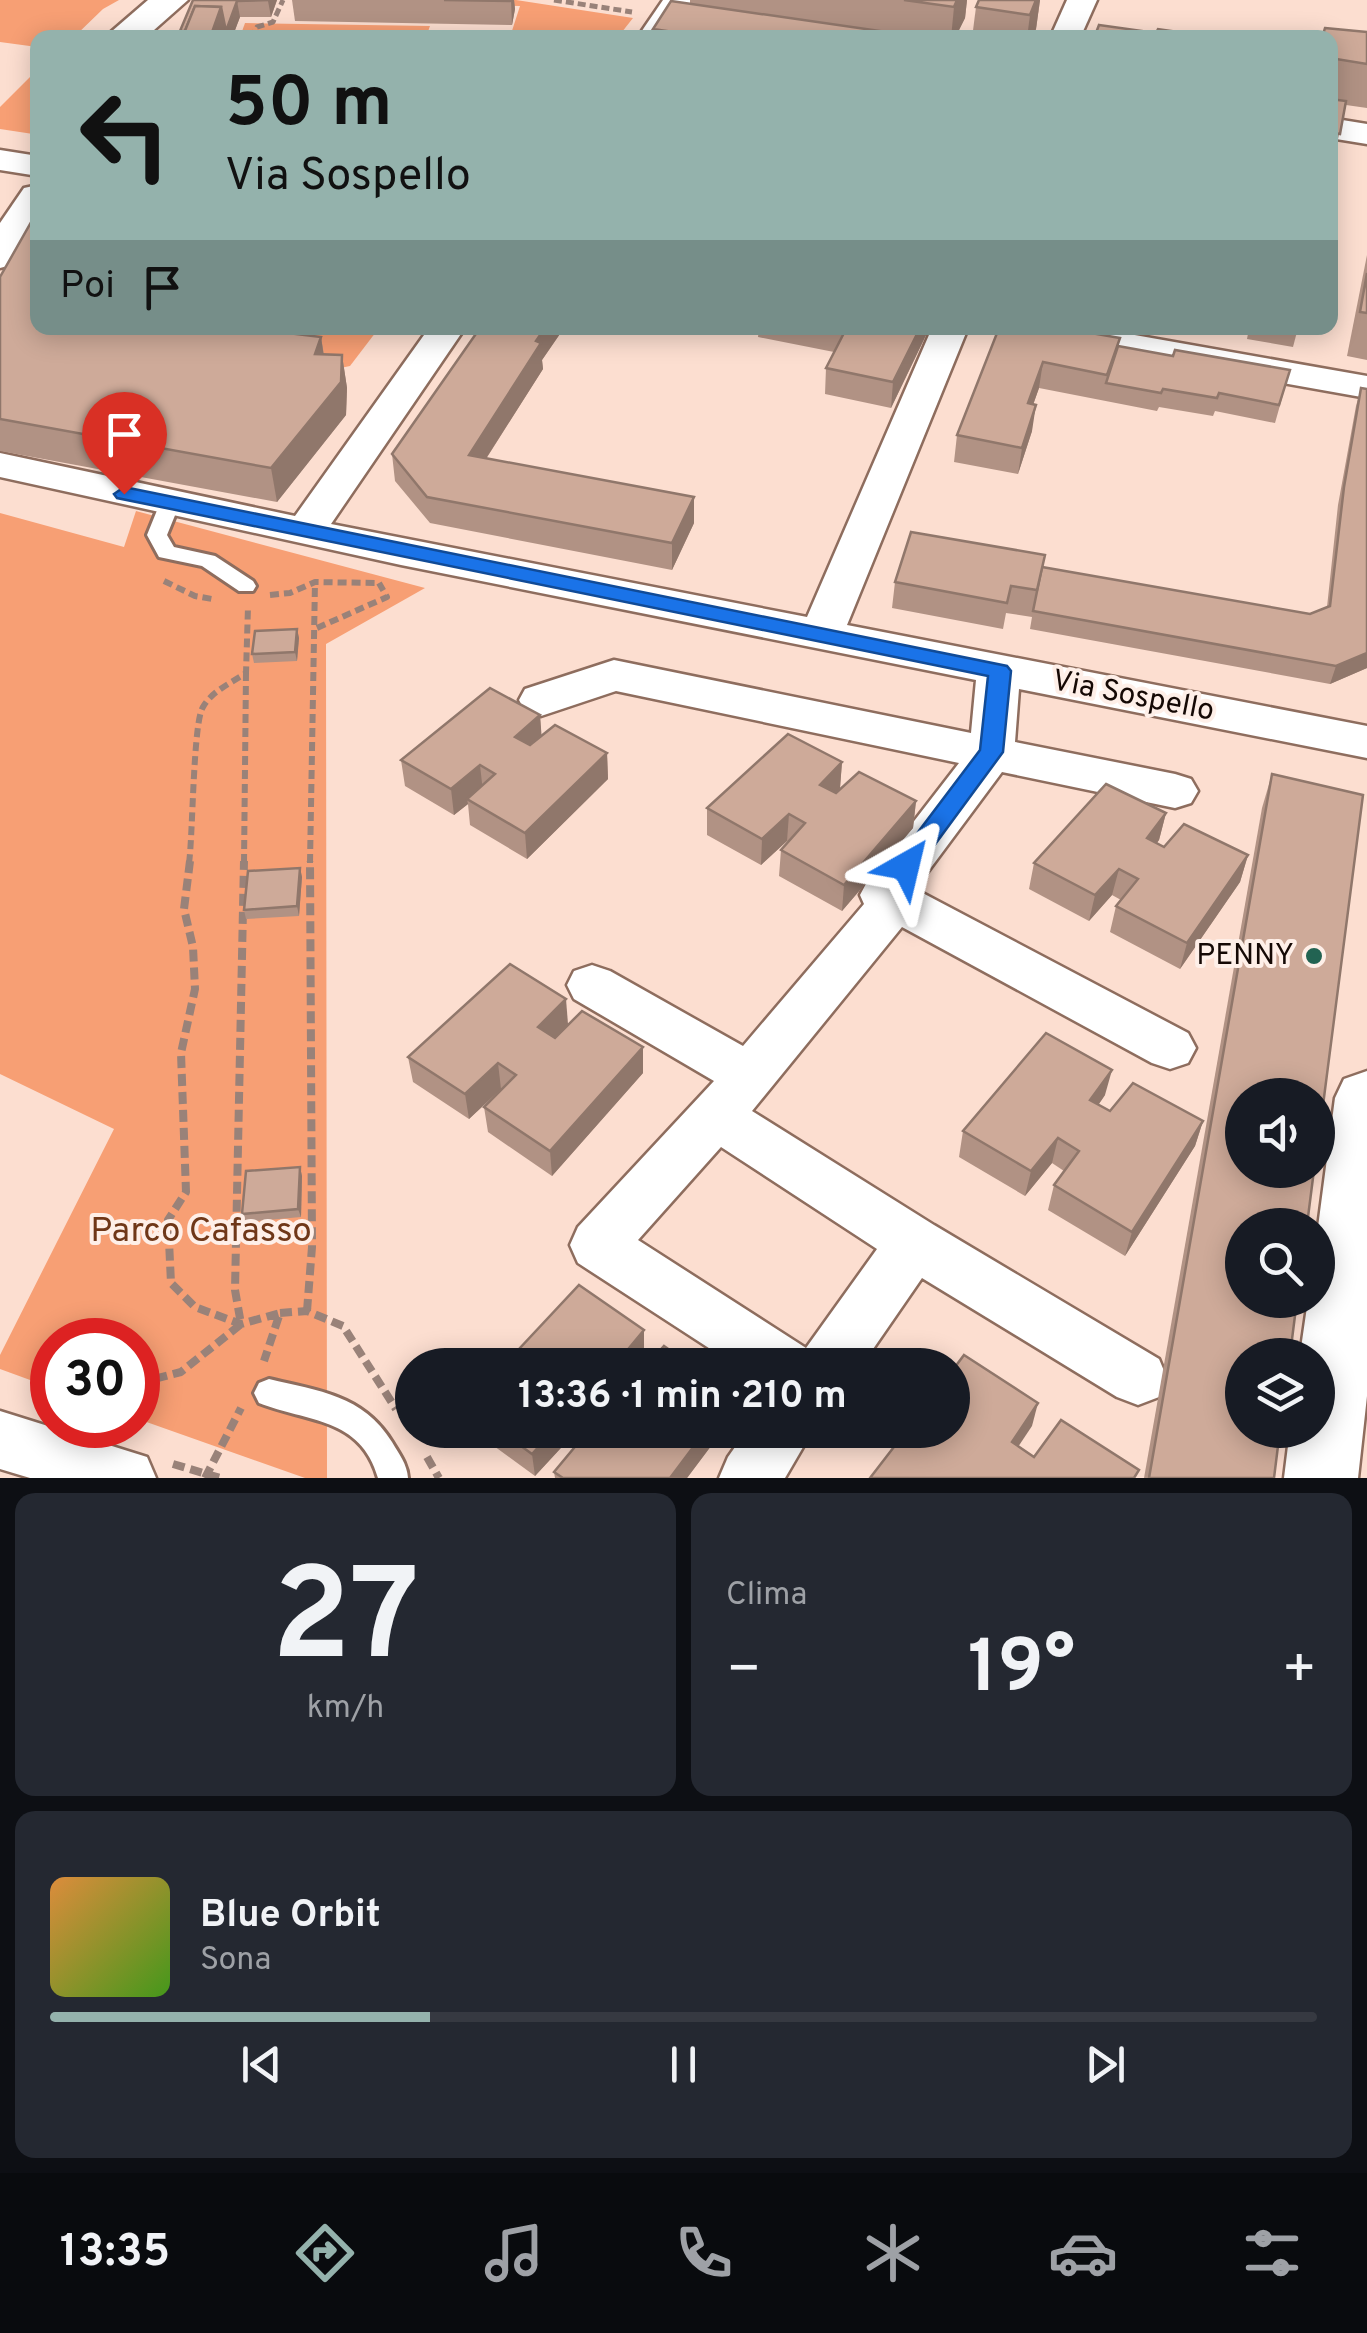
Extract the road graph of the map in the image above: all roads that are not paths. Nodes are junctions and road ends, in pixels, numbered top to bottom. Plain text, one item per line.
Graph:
1 (170, 0) edge
2 (1082, 0) edge
3 (132, 30) edge
4 (1069, 30) edge
5 (1338, 129) edge
6 (1367, 134) edge
7 (0, 160) edge
8 (30, 165) edge
9 (30, 209) edge
10 (0, 255) edge
11 (442, 335) edge
12 (947, 335) edge
13 (1076, 335) edge
14 (1367, 387) edge
15 (6, 469) edge
16 (170, 503) junction
17 (306, 531) junction
18 (252, 593) road end
19 (821, 635) junction
20 (1000, 671) junction
21 (541, 700) dead end
22 (1367, 742) edge
23 (992, 752) junction
24 (1175, 791) dead end
25 (895, 902) junction
26 (592, 985) dead end
27 (1170, 1048) dead end
28 (732, 1096) junction
29 (1367, 1098) edge
30 (914, 1243) junction
31 (759, 1348) edge
32 (840, 1348) edge
33 (1138, 1378) dead end
34 (259, 1386) road end
35 (0, 1440) edge
36 (770, 1448) edge
37 (126, 1478) edge
38 (393, 1478) edge
39 (749, 1478) edge
40 (1322, 1478) edge

1 - 3 street
2 - 4 street
5 - 6 street
7 - 8 street
9 - 10 street
11 - 17 street
12 - 19 street
13 - 14 street
15 - 16 street, Via Sospello
16 - 17 street, Via Sospello
16 - 18 lane
17 - 19 street, Via Sospello
19 - 20 street, Via Sospello
20 - 22 street, Via Sospello
20 - 23 street
21 - 23 street
23 - 24 street
23 - 25 street
25 - 27 street
25 - 28 street
26 - 28 street
28 - 30 street
28 - 31 street
29 - 40 street
30 - 32 street
30 - 33 street
34 - 38 lane
35 - 37 street
36 - 39 street

